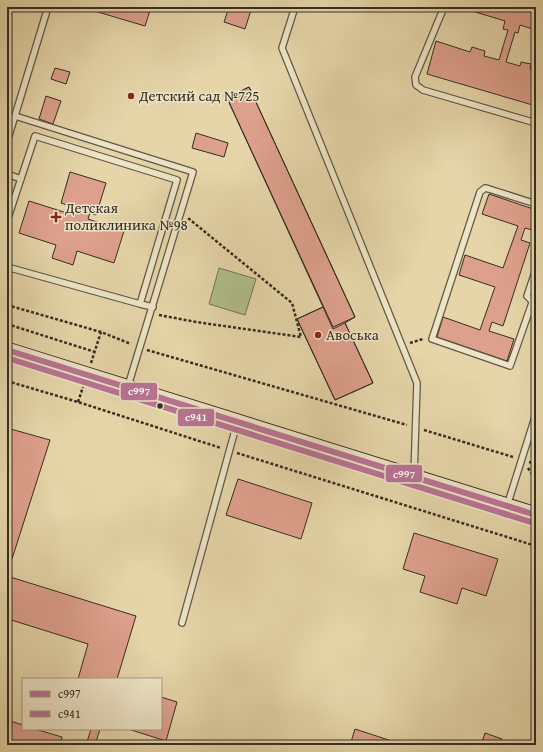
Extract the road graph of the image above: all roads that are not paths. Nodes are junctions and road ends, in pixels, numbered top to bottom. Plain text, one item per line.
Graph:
1 (48, 7) edge
2 (295, 7) edge
3 (444, 7) edge
4 (15, 116) junction
5 (536, 123) edge
6 (7, 142) edge
7 (7, 174) edge
8 (21, 179) junction
9 (536, 204) edge
10 (7, 222) edge
11 (7, 267) edge
12 (536, 270) edge
13 (534, 285) edge
14 (140, 304) junction
15 (153, 307) junction
16 (7, 350) edge
17 (128, 388) junction
18 (536, 414) edge
19 (238, 423) junction
20 (414, 477) junction
21 (507, 506) junction
22 (536, 515) edge
23 (182, 624) dead end

1 - 4 lane
2 - 20 lane
3 - 5 lane
4 - 6 lane
4 - 15 lane
7 - 8 lane
8 - 10 lane
8 - 14 lane
9 - 13 lane
11 - 14 lane
12 - 13 lane
14 - 15 lane
15 - 17 lane
16 - 17 main road
17 - 19 main road
18 - 21 lane
19 - 20 main road
19 - 23 lane
20 - 21 main road
21 - 22 main road

